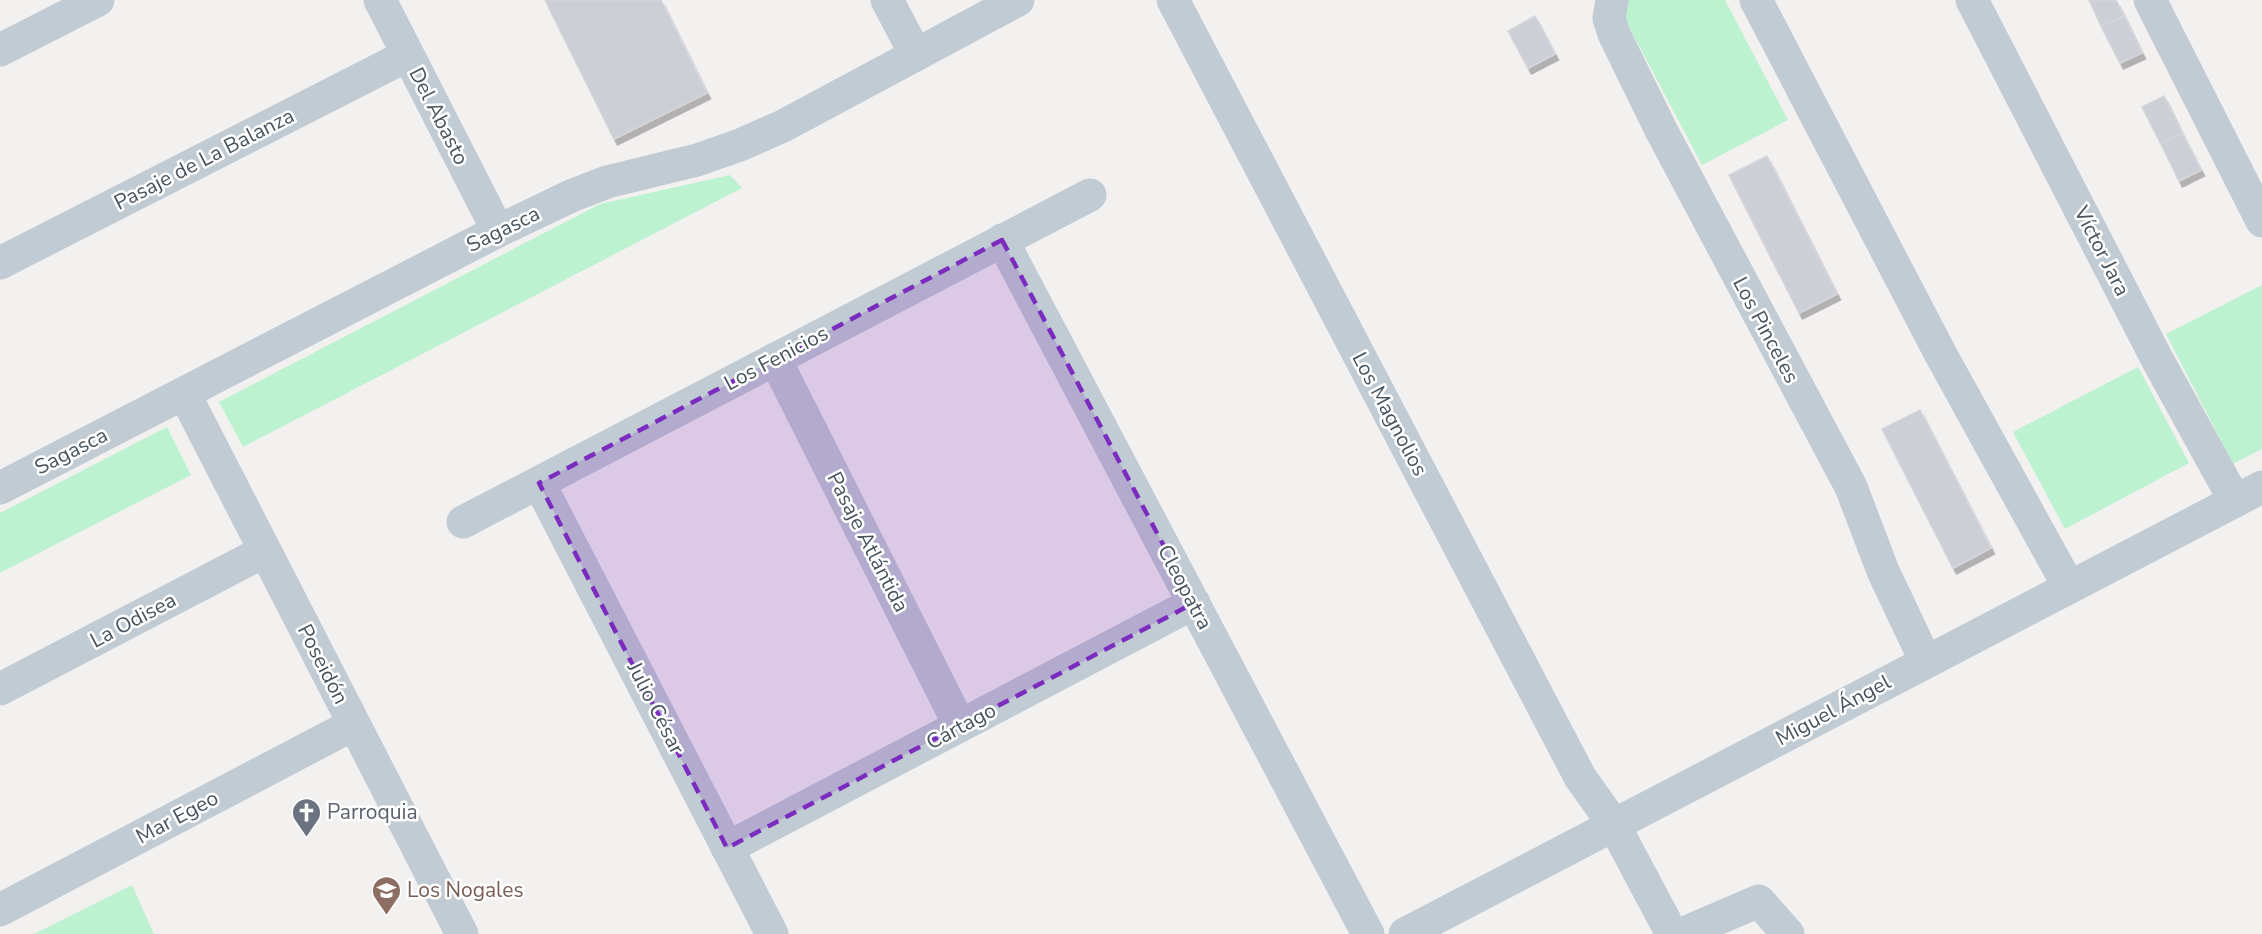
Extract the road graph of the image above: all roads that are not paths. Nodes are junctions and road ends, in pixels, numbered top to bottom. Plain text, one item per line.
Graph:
1 (98, 0) edge
2 (380, 0) edge
3 (887, 0) edge
4 (1018, 0) edge
5 (1173, 0) edge
6 (1612, 0) edge
7 (1756, 0) edge
8 (1971, 0) edge
9 (2150, 0) edge
10 (0, 50) edge
11 (408, 55) junction
12 (916, 55) junction
13 (1090, 195) dead end
14 (2262, 221) edge
15 (498, 231) junction
16 (1002, 240) junction
17 (0, 263) edge
18 (775, 359) junction
19 (184, 393) junction
20 (539, 483) junction
21 (0, 488) edge
22 (2248, 494) edge
23 (463, 522) dead end
24 (265, 551) junction
25 (2069, 587) junction
26 (1194, 603) junction
27 (1926, 662) junction
28 (0, 689) edge
29 (354, 724) junction
30 (960, 726) junction
31 (1614, 825) junction
32 (727, 848) junction
33 (0, 910) edge
34 (462, 934) edge
35 (772, 934) edge
36 (1368, 934) edge
37 (1405, 934) edge
38 (1672, 934) edge
39 (1682, 934) edge
40 (1788, 934) edge

1 - 10 street
2 - 11 street, Del Abasto
3 - 12 street
4 - 12 street, Sagasca
5 - 31 street, Los Magnolios
6 - 27 street, Los Pinceles
7 - 25 street
8 - 22 street, Víctor Jara
9 - 14 street
11 - 15 street, Del Abasto
11 - 17 street, Pasaje de La Balanza
12 - 15 street, Sagasca
13 - 16 street, Los Fenicios
15 - 19 street, Sagasca
16 - 18 street, Los Fenicios
16 - 26 street, Cleopatra
18 - 20 street, Los Fenicios
18 - 30 street, Pasaje Atlántida
19 - 21 street, Sagasca
19 - 24 street, Poseidón
20 - 23 street, Los Fenicios
20 - 32 street, Julio César
22 - 25 street, Miguel Ángel
24 - 28 street, La Odisea
24 - 29 street, Poseidón
25 - 27 street, Miguel Ángel
26 - 30 street, Cártago
26 - 36 street, Cleopatra
27 - 31 street, Miguel Ángel
29 - 33 street, Mar Egeo
29 - 34 street, Poseidón
30 - 32 street, Cártago
31 - 37 street, Miguel Ángel
31 - 38 street, Los Magnolios
32 - 35 street, Julio César
39 - 40 street

